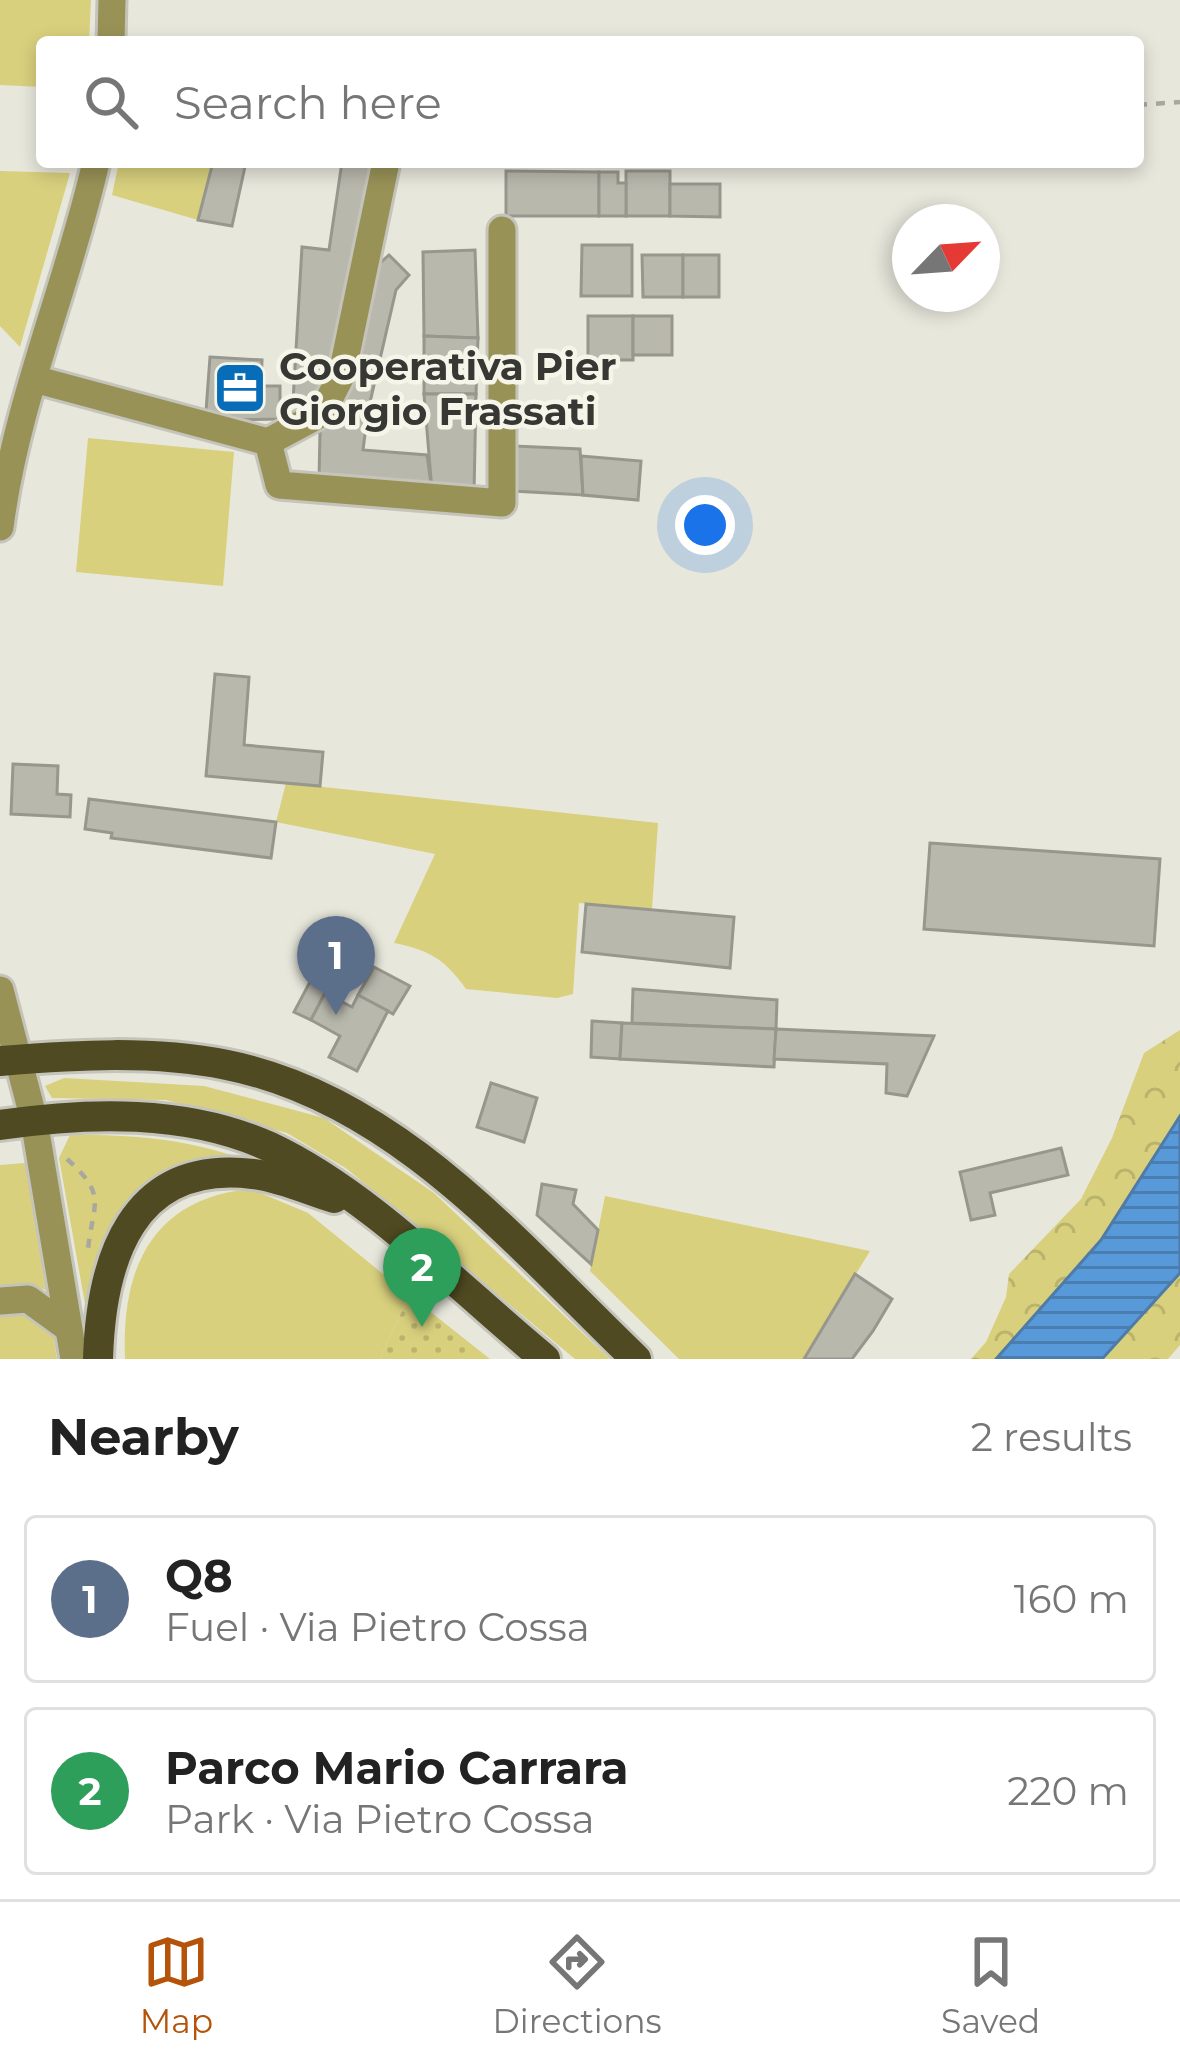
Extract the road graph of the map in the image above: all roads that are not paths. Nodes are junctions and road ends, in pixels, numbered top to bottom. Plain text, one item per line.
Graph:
1 (112, 0) edge
2 (111, 36) edge
3 (94, 168) edge
4 (385, 168) edge
5 (502, 230) dead end
6 (34, 379) junction
7 (268, 442) junction
8 (0, 527) edge
9 (0, 990) edge
10 (10, 1060) edge
11 (34, 1120) junction
12 (0, 1125) edge
13 (359, 1205) junction
14 (0, 1301) edge
15 (68, 1328) junction
16 (74, 1359) edge
17 (98, 1359) edge
18 (545, 1359) edge
19 (636, 1359) edge

1 - 2 street
3 - 6 street
4 - 7 street
5 - 7 street
6 - 7 street
6 - 8 street
9 - 10 street
10 - 11 street
10 - 19 main road
11 - 12 main road
11 - 13 main road
11 - 15 street
13 - 17 main road
13 - 18 main road
14 - 15 street
15 - 16 street

